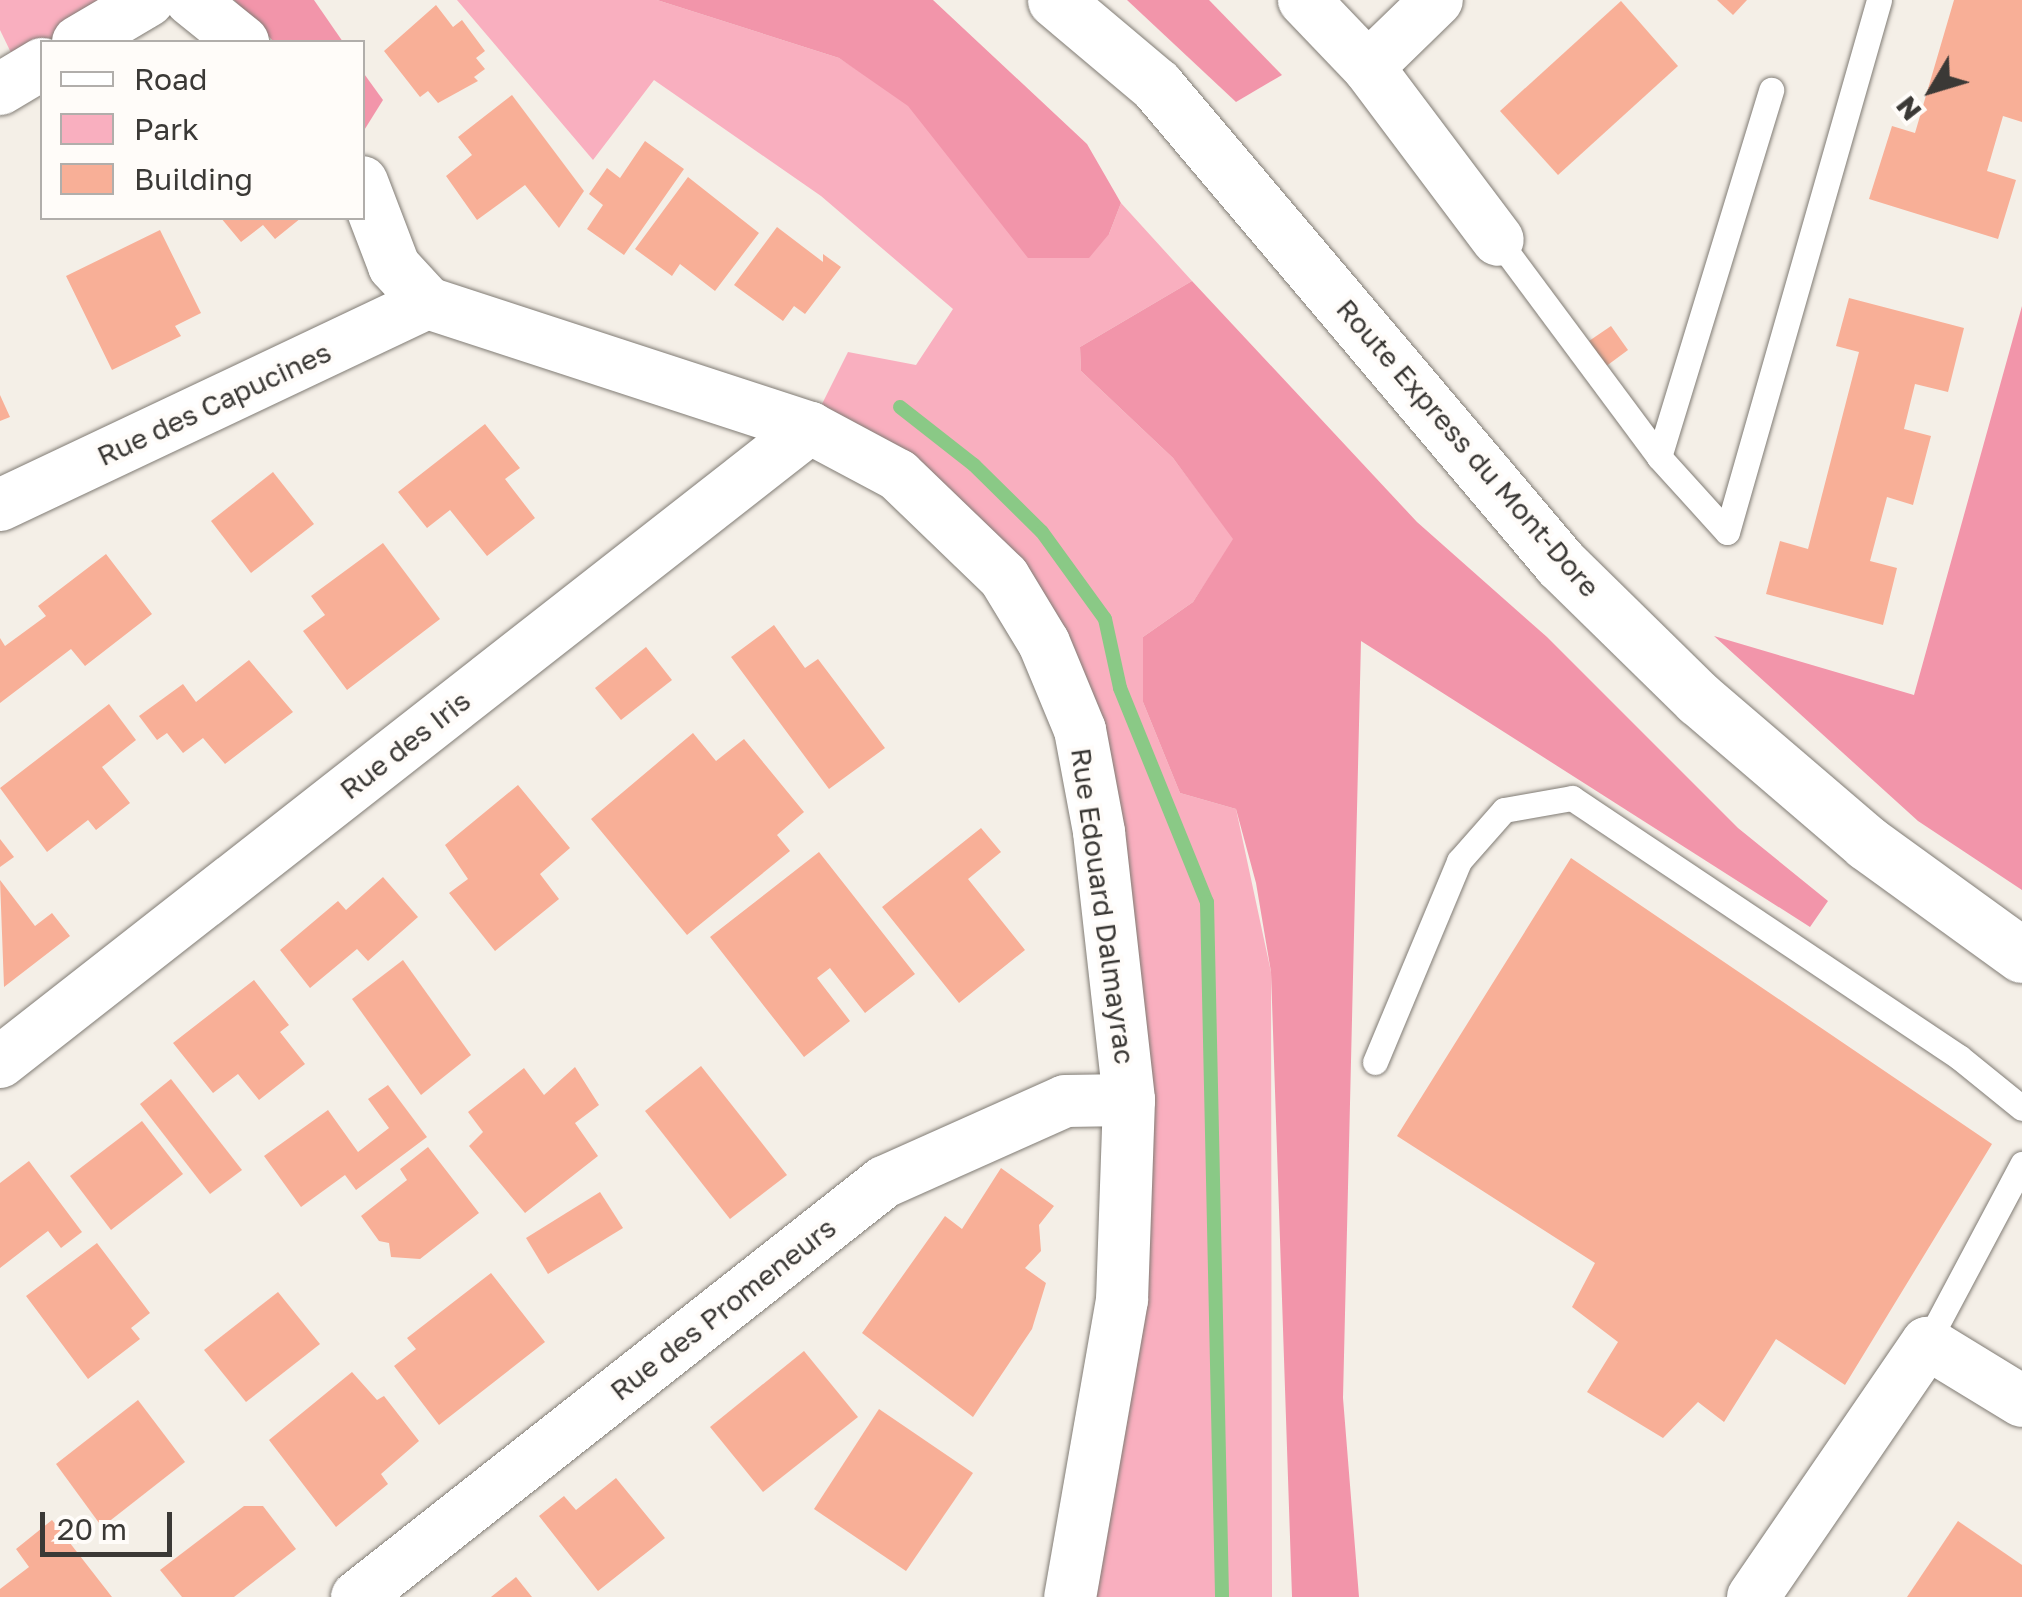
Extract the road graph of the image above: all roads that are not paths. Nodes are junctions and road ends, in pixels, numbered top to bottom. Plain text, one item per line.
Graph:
1 (149, 0) edge
2 (191, 0) edge
3 (1055, 0) edge
4 (1304, 0) edge
5 (1436, 0) edge
6 (1879, 0) edge
7 (81, 40) edge
8 (241, 40) edge
9 (40, 65) edge
10 (1368, 67) junction
11 (0, 89) edge
12 (1772, 90) dead end
13 (365, 190) edge
14 (1498, 240) joint
15 (428, 302) junction
16 (810, 428) junction
17 (1659, 456) junction
18 (0, 505) edge
19 (2022, 956) edge
20 (0, 1062) edge
21 (1375, 1062) dead end
22 (1129, 1100) junction
23 (2022, 1108) edge
24 (2022, 1164) edge
25 (1927, 1343) junction
26 (2022, 1401) edge
27 (357, 1597) edge
28 (1070, 1597) edge
29 (1752, 1597) edge

1 - 7 street
2 - 8 street
3 - 19 main road, Route Express du Mont-Dore
4 - 10 street
5 - 10 street
6 - 17 lane
9 - 11 street
10 - 14 street
12 - 17 lane
13 - 15 street
14 - 17 lane
15 - 16 street, Rue Edouard Dalmayrac
15 - 18 street, Rue des Capucines
16 - 20 street, Rue des Iris
16 - 22 street, Rue Edouard Dalmayrac
21 - 23 lane
22 - 27 street, Rue des Promeneurs
22 - 28 street, Rue Edouard Dalmayrac
24 - 25 lane
25 - 26 street
25 - 29 street

